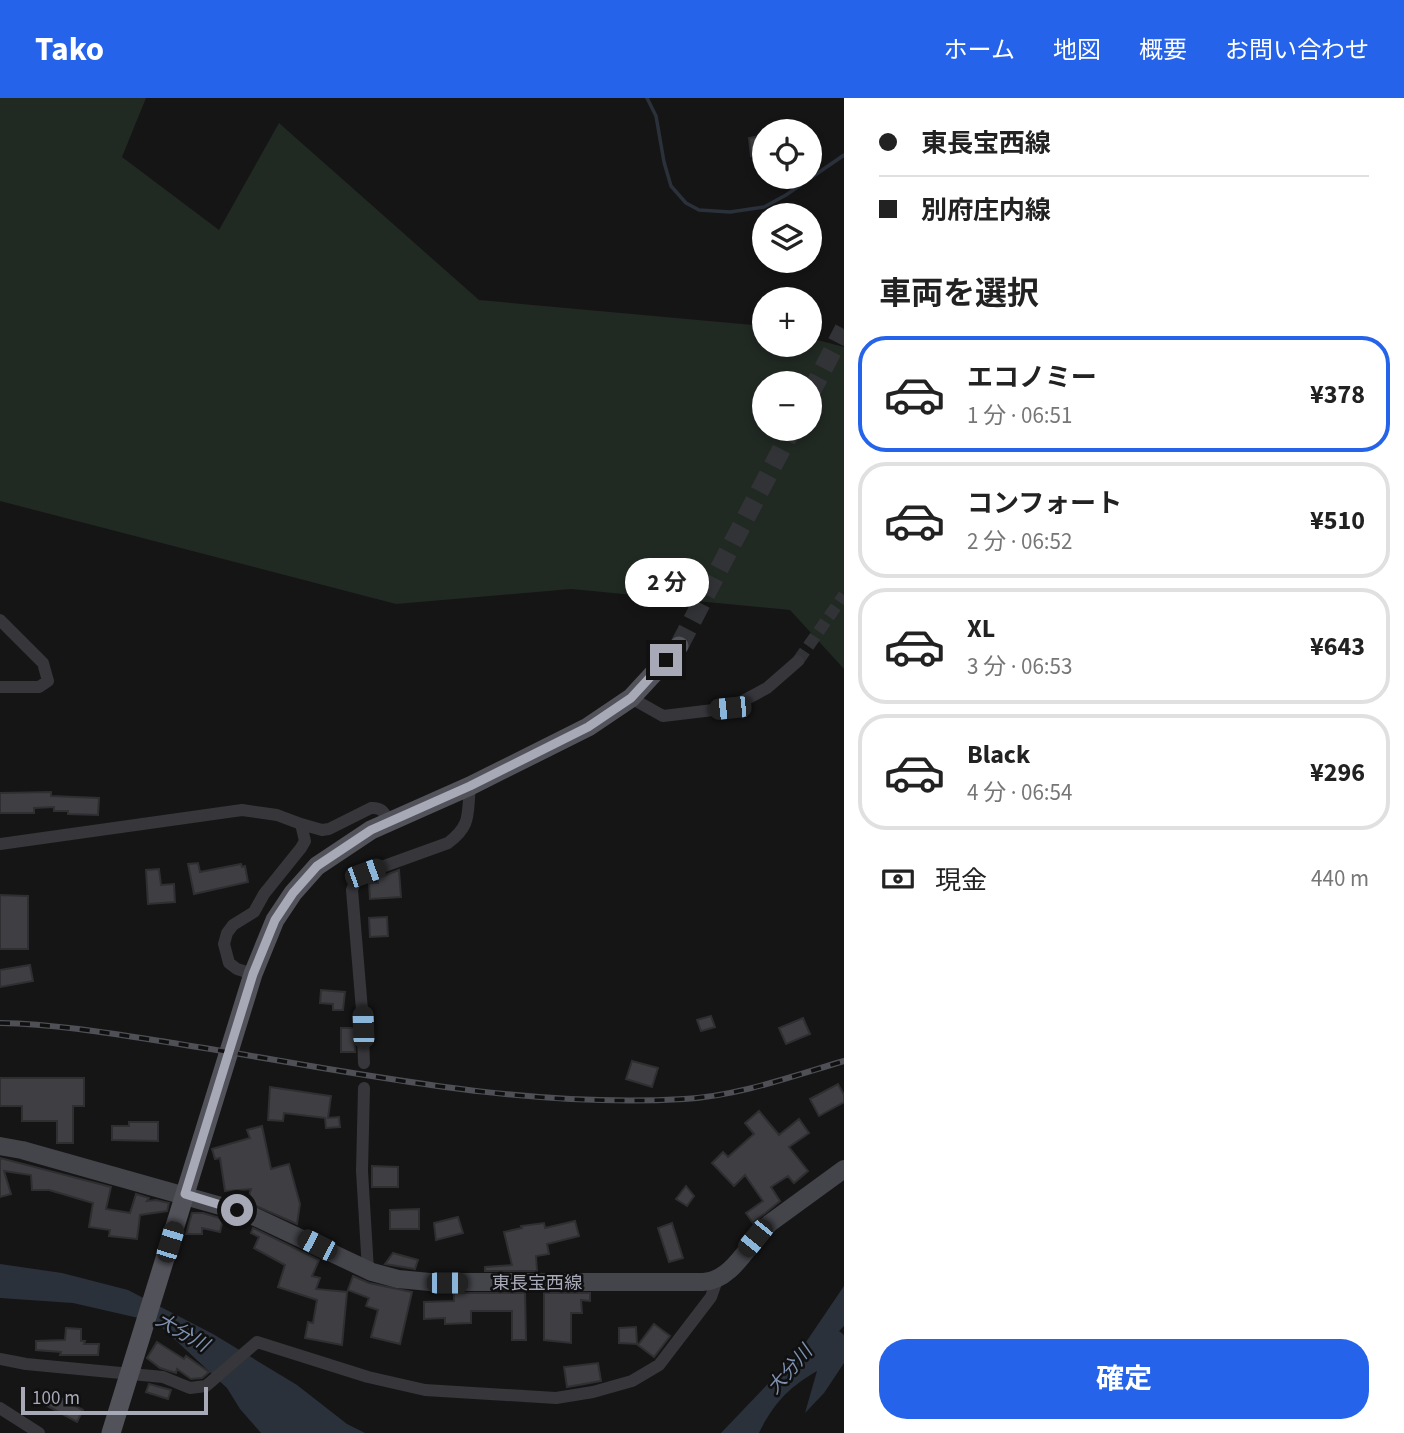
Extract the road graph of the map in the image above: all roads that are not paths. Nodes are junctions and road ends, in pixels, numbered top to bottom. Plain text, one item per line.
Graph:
1 (0, 620) edge
2 (679, 646) tunnel mouth
3 (798, 661) tunnel mouth
4 (0, 687) edge
5 (631, 698) junction
6 (470, 786) junction
7 (390, 822) junction
8 (301, 824) junction
9 (0, 844) edge
10 (253, 974) junction
11 (364, 1063) dead end
12 (364, 1088) dead end
13 (0, 1146) edge
14 (844, 1168) edge
15 (185, 1194) junction
16 (368, 1270) junction
17 (717, 1280) junction
18 (0, 1359) edge
19 (0, 1408) edge
20 (111, 1432) edge
21 (39, 1433) edge

1 - 4 street
2 - 5 main road
3 - 5 street
5 - 6 main road
6 - 7 main road
6 - 11 street
7 - 8 street
7 - 10 main road
8 - 9 street
8 - 10 street
10 - 15 main road
12 - 16 street
13 - 15 main road, 東長宝西線
14 - 17 main road
15 - 16 main road, 東長宝西線
15 - 20 main road
16 - 17 main road, 東長宝西線
17 - 18 street
19 - 21 street

